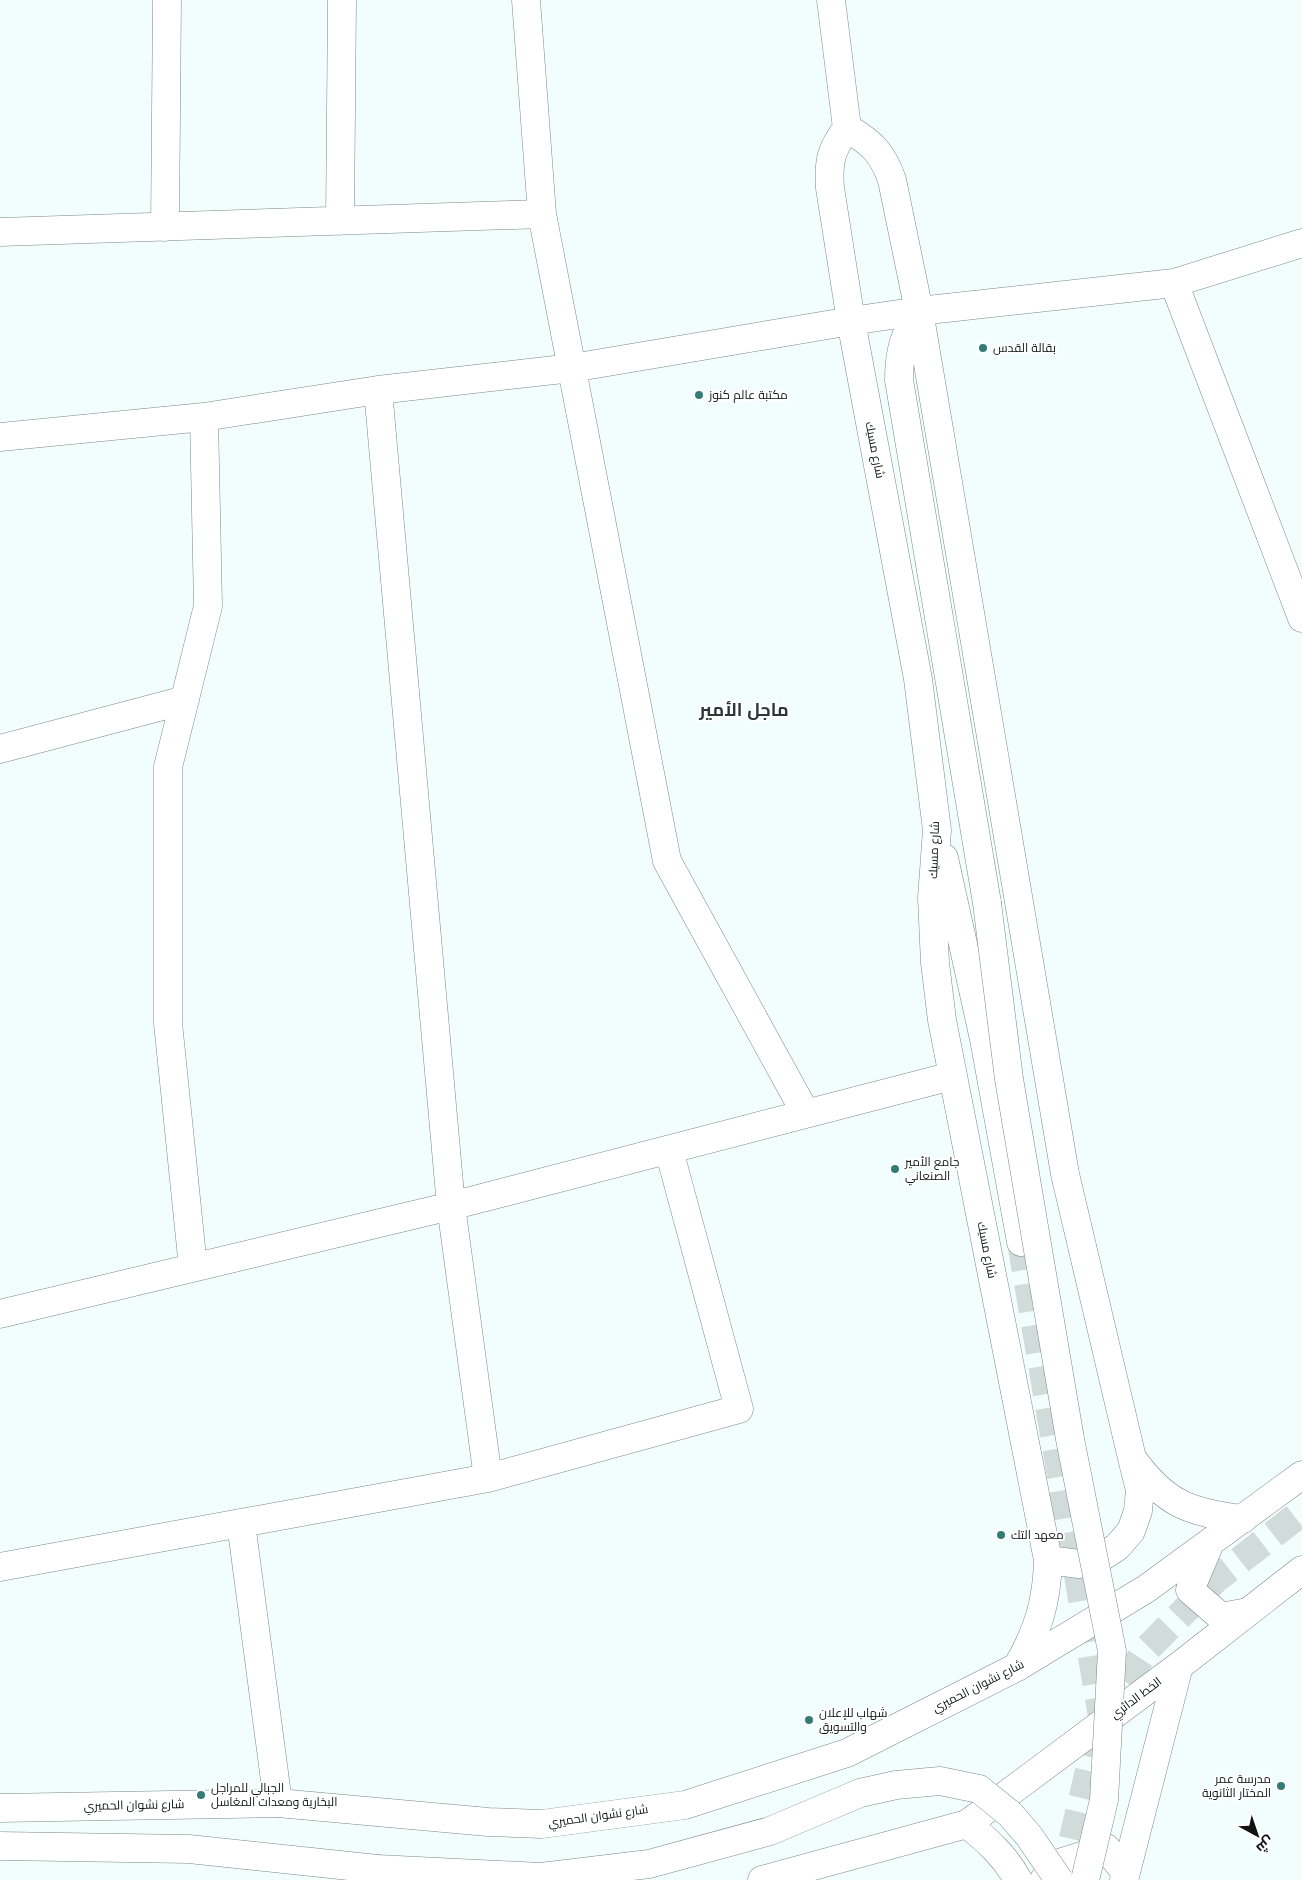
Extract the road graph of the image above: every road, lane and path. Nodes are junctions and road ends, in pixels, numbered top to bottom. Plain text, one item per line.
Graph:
1 (167, 0) edge
2 (342, 0) edge
3 (526, 0) edge
4 (831, 0) edge
5 (847, 128) junction
6 (542, 214) junction
7 (340, 221) junction
8 (165, 227) junction
9 (0, 232) edge
10 (1302, 243) edge
11 (1174, 283) junction
12 (919, 311) junction
13 (851, 321) junction
14 (572, 368) junction
15 (378, 390) junction
16 (204, 417) junction
17 (0, 437) edge
18 (1302, 618) edge
19 (185, 700) junction
20 (0, 749) edge
21 (937, 830) junction
22 (952, 1076) junction
23 (806, 1114) junction
24 (669, 1150) junction
25 (451, 1206) junction
26 (1021, 1242) tunnel mouth
27 (193, 1267) junction
28 (0, 1314) edge
29 (1132, 1458) junction
30 (1302, 1475) edge
31 (488, 1478) junction
32 (1243, 1519) junction
33 (241, 1523) junction
34 (1209, 1545) junction
35 (1048, 1560) junction
36 (0, 1567) edge
37 (1302, 1570) edge
38 (1248, 1612) junction
39 (1179, 1666) junction
40 (1017, 1667) junction
41 (278, 1803) junction
42 (0, 1808) edge
43 (967, 1824) junction
44 (0, 1846) edge
45 (803, 1875) edge
46 (1125, 1877) edge
47 (762, 1880) edge
48 (1018, 1880) edge
49 (1044, 1880) edge
50 (1059, 1880) edge
51 (1085, 1880) edge

1 - 8 street
2 - 7 street
3 - 6 street
4 - 5 street
5 - 12 street
5 - 13 street, شارع مسيك
6 - 7 street
6 - 14 street
7 - 8 street
8 - 9 street
10 - 11 street
11 - 12 street
11 - 18 street
12 - 13 street
12 - 29 street
12 - 51 street, bridge
13 - 14 street
13 - 21 street, شارع مسيك
14 - 15 street
14 - 23 street
15 - 16 street
15 - 25 street
16 - 17 street
16 - 19 street
19 - 20 street
19 - 27 street
21 - 22 street, شارع مسيك
21 - 26 street
22 - 23 street
22 - 35 street, شارع مسيك
23 - 24 street
24 - 25 street
24 - 31 street
25 - 27 street
25 - 31 street
27 - 28 street
29 - 32 street
29 - 35 street
30 - 32 street
31 - 33 street
32 - 34 street
33 - 36 street
33 - 41 street
34 - 38 street
34 - 40 street, شارع نشوان الحميري
35 - 40 street, شارع مسيك
37 - 38 street, الخط الدائري
38 - 39 street, الخط الدائري
39 - 43 street, الخط الدائري
39 - 46 street
40 - 41 street, شارع نشوان الحميري
41 - 42 street, شارع نشوان الحميري
43 - 45 street
43 - 48 street
44 - 50 street, bridge
45 - 47 street
46 - 49 street

